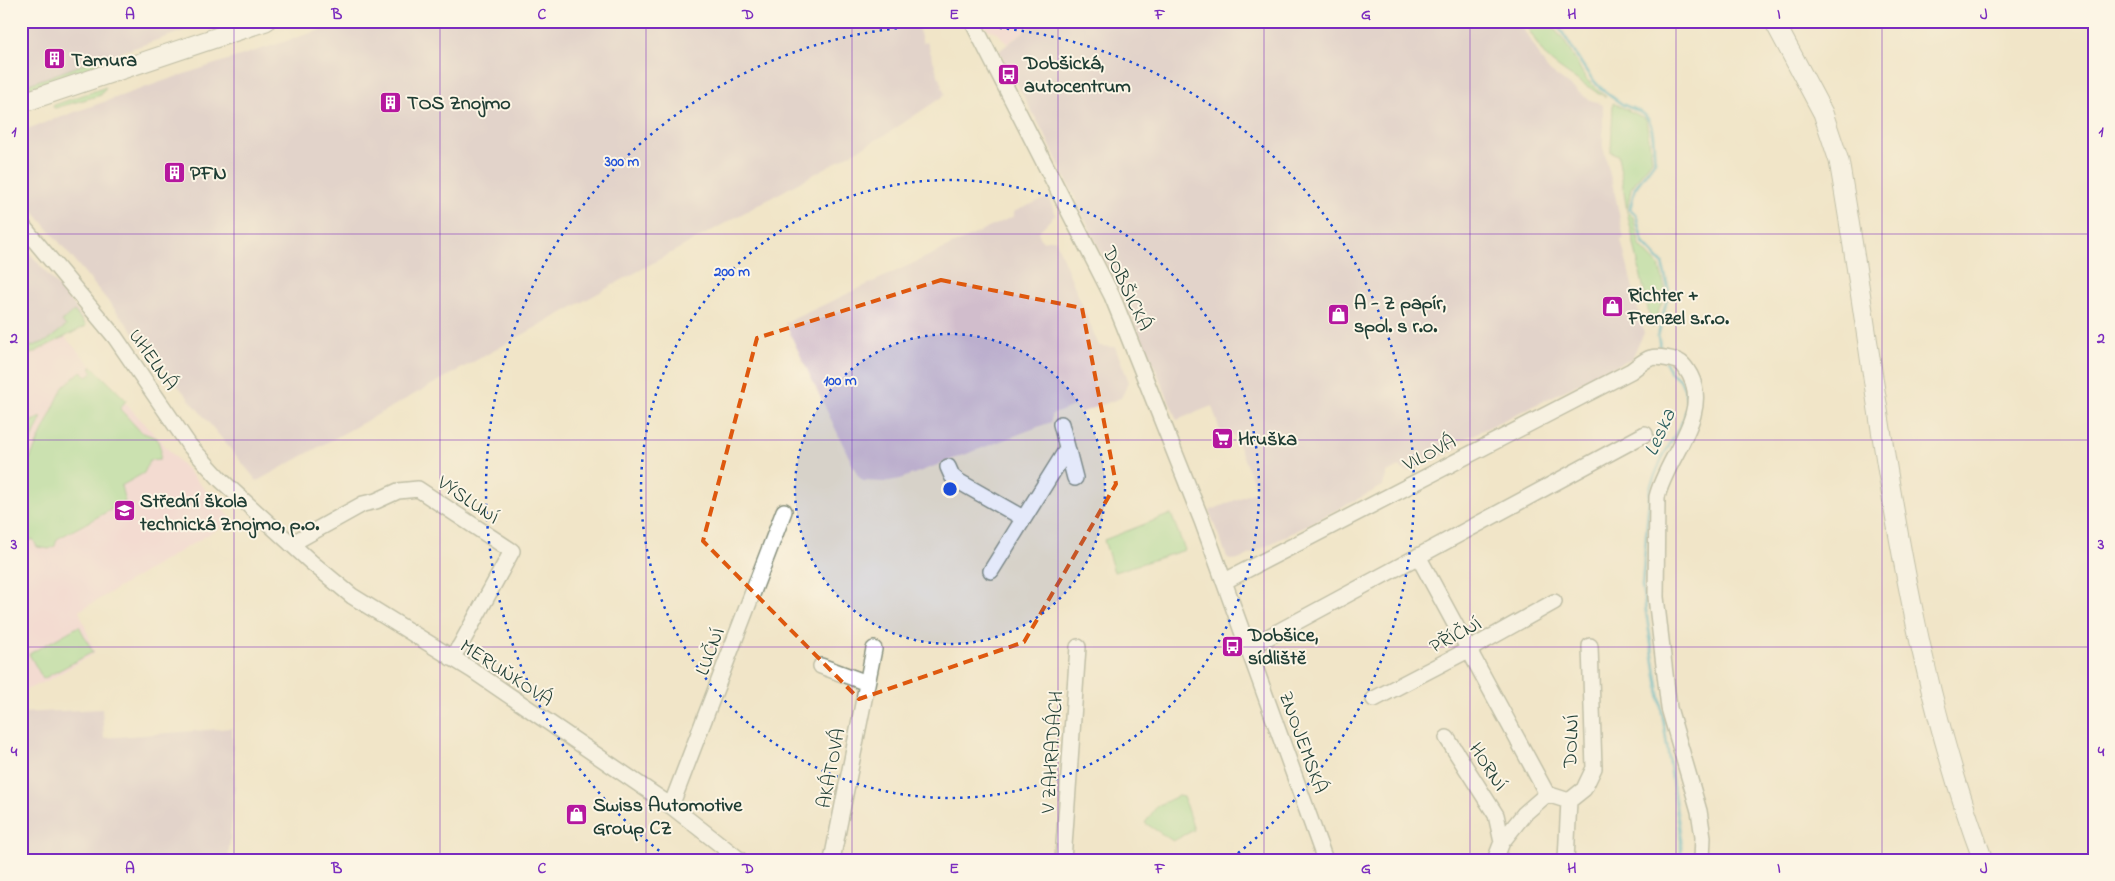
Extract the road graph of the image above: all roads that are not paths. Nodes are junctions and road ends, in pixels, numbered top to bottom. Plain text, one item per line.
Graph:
1 (266, 21) edge
2 (972, 21) edge
3 (1774, 21) edge
4 (21, 104) edge
5 (21, 224) edge
6 (1061, 424) dead end
7 (1645, 434) dead end
8 (1067, 449) junction
9 (948, 467) dead end
10 (1075, 478) dead end
11 (784, 511) dead end
12 (256, 513) joint
13 (1023, 518) junction
14 (291, 544) junction
15 (1418, 556) junction
16 (991, 571) dead end
17 (1225, 581) junction
18 (1554, 602) dead end
19 (1590, 646) dead end
20 (1078, 647) dead end
21 (1248, 648) junction
22 (874, 649) dead end
23 (1470, 649) junction
24 (451, 658) junction
25 (821, 666) dead end
26 (867, 683) junction
27 (1374, 699) dead end
28 (1447, 738) dead end
29 (1547, 794) junction
30 (1569, 801) junction
31 (671, 806) junction
32 (1496, 815) junction
33 (1518, 821) junction
34 (1502, 842) junction
35 (740, 860) edge
36 (832, 860) edge
37 (1063, 860) edge
38 (1325, 860) edge
39 (1495, 860) edge
40 (1566, 860) edge
41 (1702, 860) edge
42 (1983, 860) edge

1 - 4 main road
2 - 17 street, DOBŠICKÁ
3 - 42 main road
5 - 12 street, UHELNÁ
6 - 8 street
7 - 15 street
8 - 10 street
8 - 13 street
9 - 13 street
11 - 31 street, LUČNÍ
12 - 14 street, MERUŇKOVÁ
13 - 16 street
14 - 24 street, MERUŇKOVÁ
14 - 24 street, VÝSLUNÍ
15 - 21 street
15 - 23 street
17 - 21 street, ZNOJEMSKÁ
17 - 41 street, VILOVÁ
18 - 23 street, PŘÍČNÍ
19 - 30 street, DOLNÍ
20 - 37 street, V ZAHRADÁCH
21 - 38 street, ZNOJEMSKÁ
22 - 26 street, AKÁTOVÁ
23 - 27 street, PŘÍČNÍ
23 - 29 street
24 - 31 street, MERUŇKOVÁ
25 - 26 street
26 - 36 street, AKÁTOVÁ
28 - 32 street, HORNÍ
29 - 30 street
29 - 33 street
30 - 40 street
31 - 35 street, MERUŇKOVÁ
32 - 33 street, HORNÍ
32 - 34 street, HORNÍ
33 - 34 street
34 - 39 street

